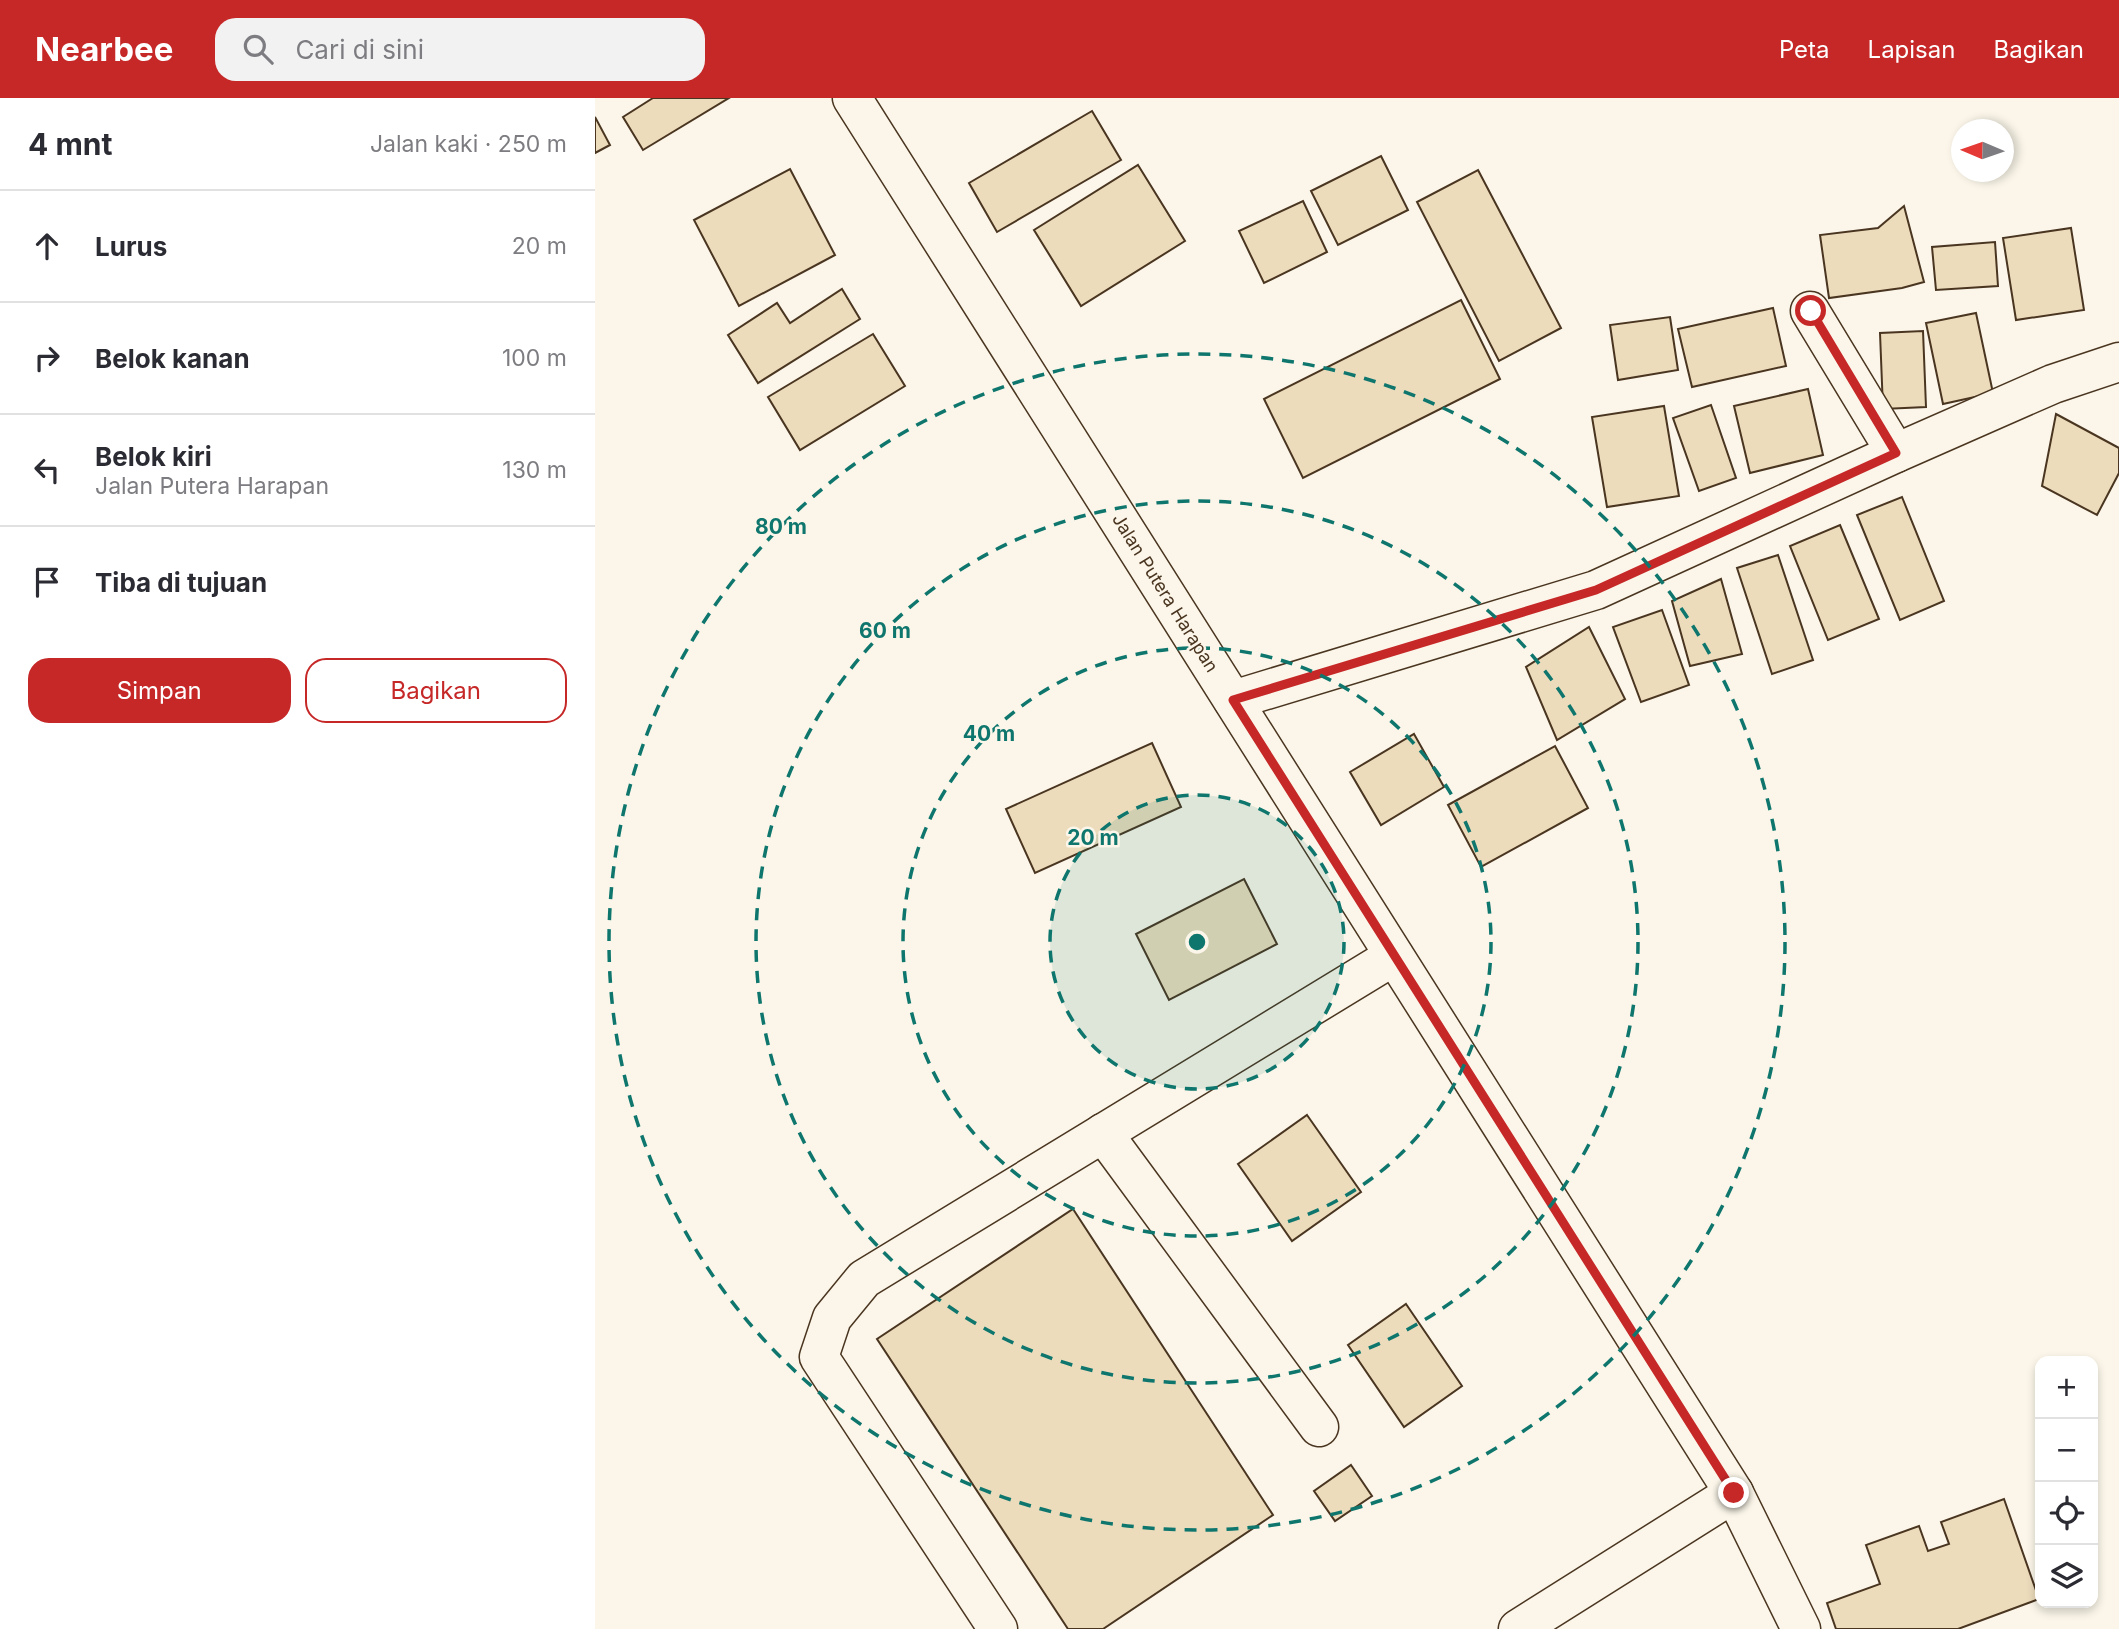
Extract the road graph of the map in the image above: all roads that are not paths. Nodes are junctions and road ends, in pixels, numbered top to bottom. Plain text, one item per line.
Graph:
1 (852, 98) edge
2 (1811, 311) dead end
3 (2119, 362) edge
4 (1896, 453) junction
5 (1233, 700) junction
6 (1394, 956) junction
7 (1103, 1133) junction
8 (1319, 1427) dead end
9 (1734, 1493) junction
10 (998, 1629) edge
11 (1518, 1629) edge
12 (1801, 1629) edge

1 - 5 street, Jalan Putera Harapan
2 - 4 street
3 - 4 street
4 - 5 street
5 - 6 street, Jalan Putera Harapan
6 - 7 street
6 - 9 street, Jalan Putera Harapan
7 - 8 street
7 - 10 street
9 - 11 street
9 - 12 street, Jalan Putera Harapan

